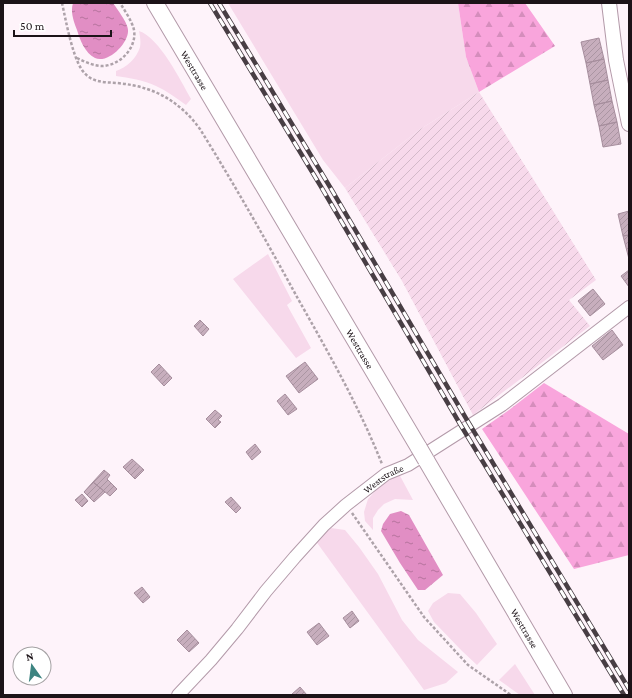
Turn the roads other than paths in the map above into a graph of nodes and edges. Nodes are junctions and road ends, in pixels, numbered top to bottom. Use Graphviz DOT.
graph roads {
  1 [pos="155,3"];
  2 [pos="609,3"];
  3 [pos="629,124"];
  4 [pos="629,307"];
  5 [pos="178,695"];
  6 [pos="564,695"];
  1 -- 6 [label="main road, Westtrasse"];
  2 -- 3 [label="street"];
  4 -- 5 [label="street, Weststraße"];
}
